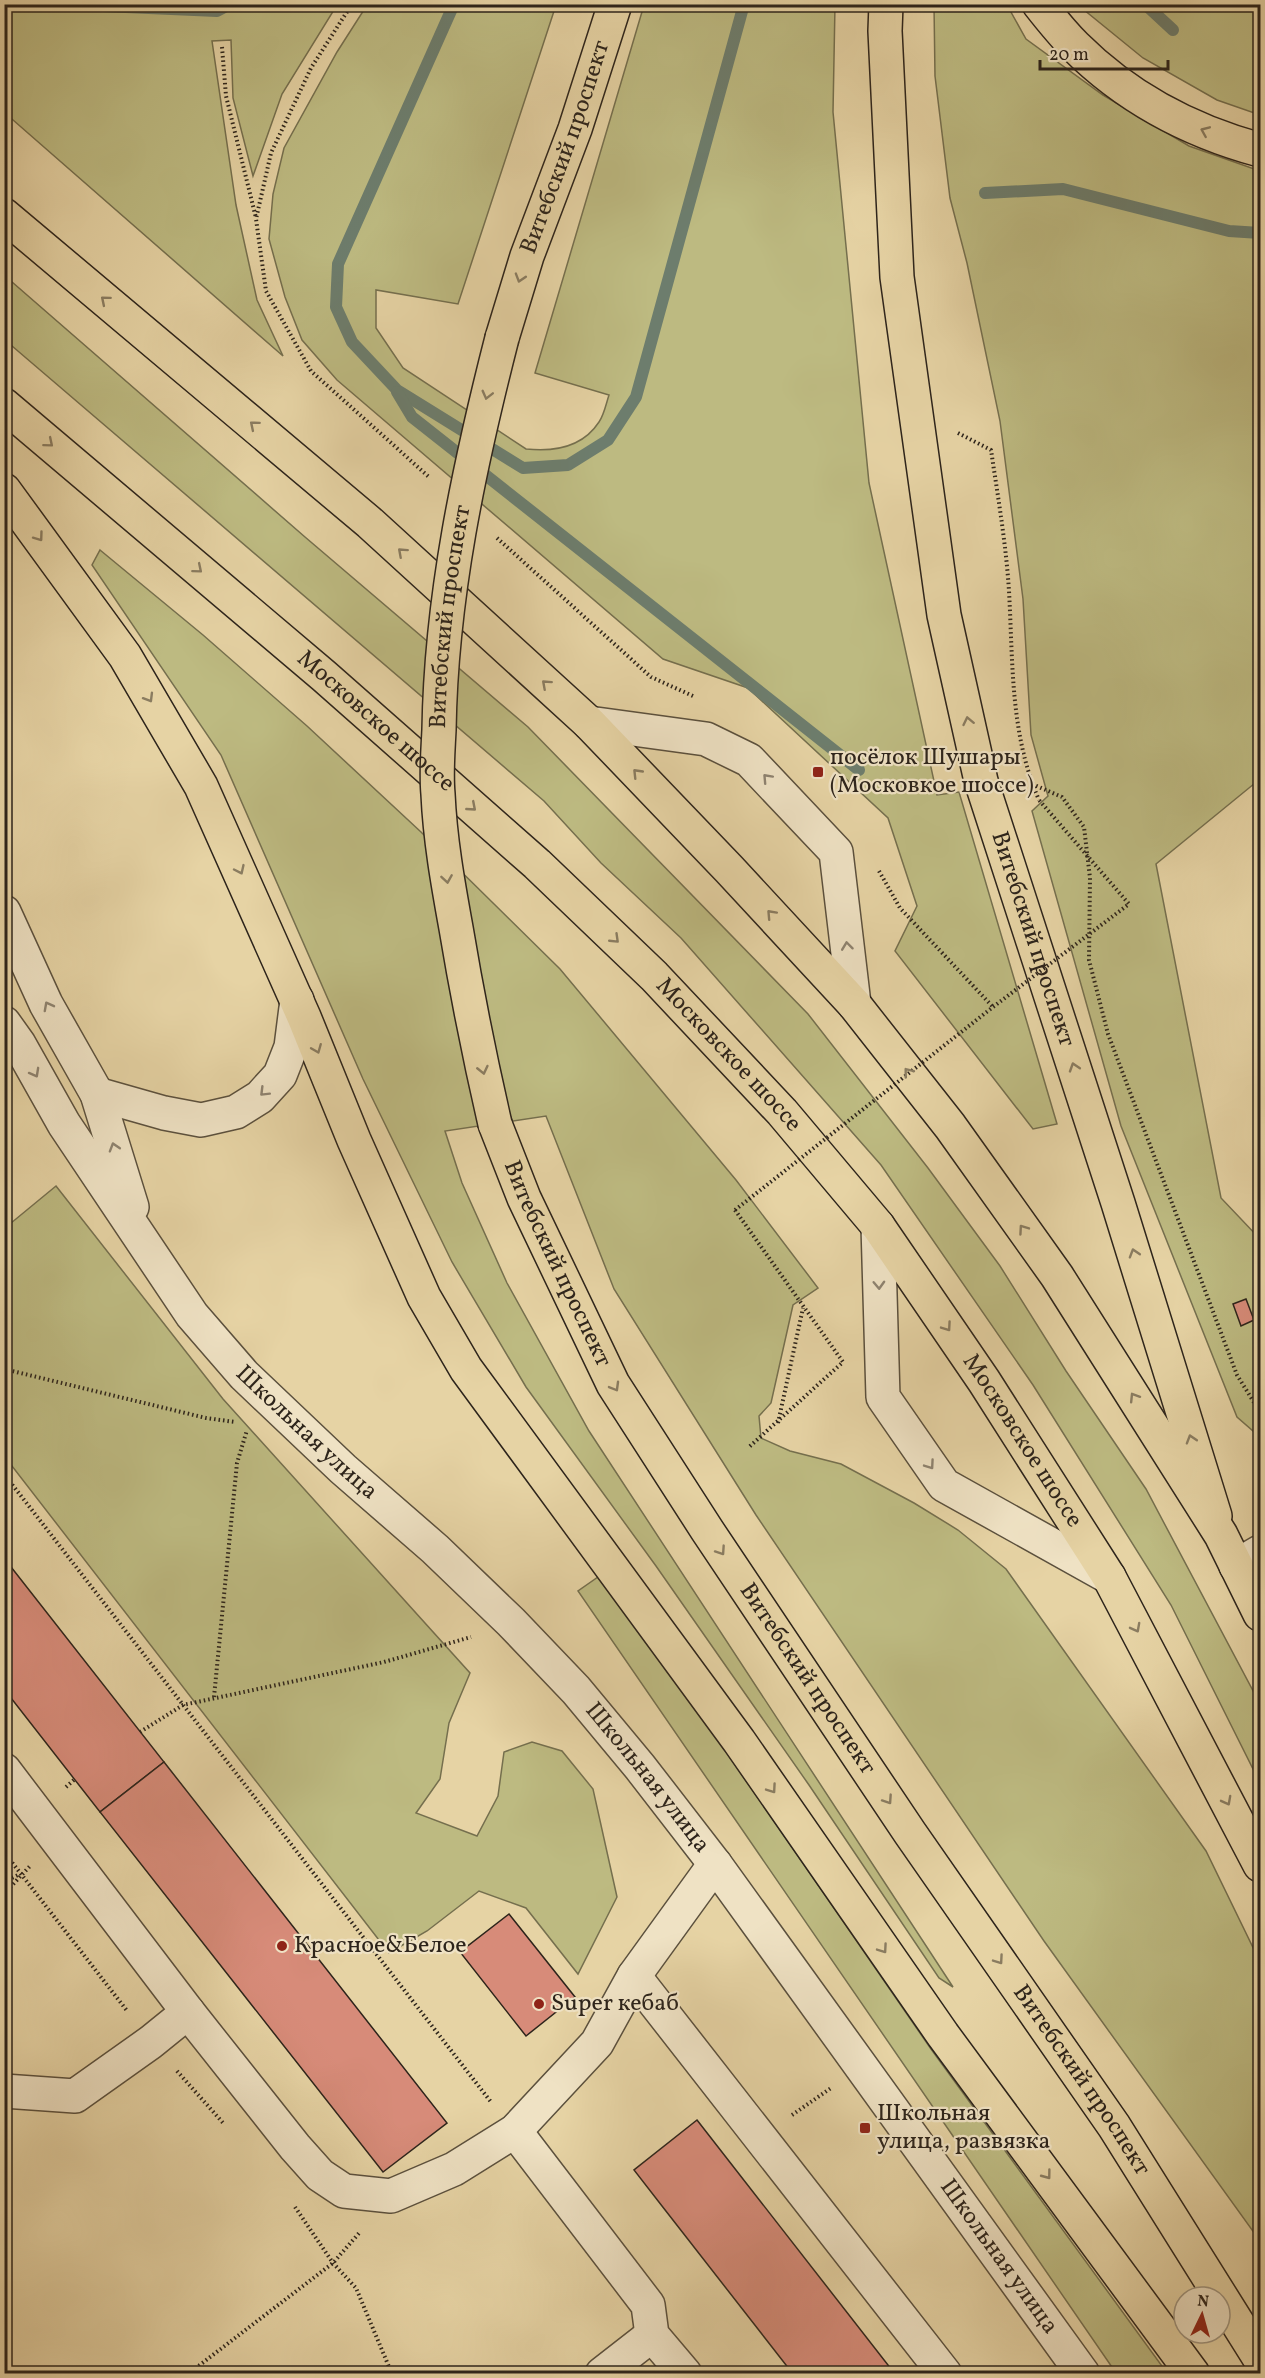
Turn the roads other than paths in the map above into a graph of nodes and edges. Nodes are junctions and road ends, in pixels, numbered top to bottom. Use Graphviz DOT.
graph roads {
  1 [pos="615,4"];
  2 [pos="886,4"];
  3 [pos="1038,4"];
  4 [pos="1260,150"];
  5 [pos="4,215"];
  6 [pos="4,405"];
  7 [pos="4,490"];
  8 [pos="589,723"];
  9 [pos="4,912"];
  10 [pos="297,1000"];
  11 [pos="854,1004"];
  12 [pos="4,1023"];
  13 [pos="97,1094"];
  14 [pos="878,1227"];
  15 [pos="143,1243"];
  16 [pos="1221,1535"];
  17 [pos="1248,1559"];
  18 [pos="1109,1577"];
  19 [pos="1260,1614"];
  20 [pos="4,1770"];
  21 [pos="715,1864"];
  22 [pos="1260,1865"];
  23 [pos="634,1976"];
  24 [pos="188,2012"];
  25 [pos="4,2091"];
  26 [pos="1114,2126"];
  27 [pos="515,2131"];
  28 [pos="1260,2315"];
  29 [pos="652,2335"];
  30 [pos="1260,2359"];
  31 [pos="602,2373"];
  32 [pos="685,2373"];
  33 [pos="945,2373"];
  34 [pos="1083,2373"];
  35 [pos="1193,2373"];
  1 -- 26 [label="main road, Витебский проспект, one-way, bridge"];
  16 -- 2 [label="main road, Витебский проспект, one-way"];
  4 -- 3 [label="main road, one-way"];
  8 -- 5 [label="main road, one-way"];
  6 -- 14 [label="main road, Московское шоссе, one-way"];
  7 -- 10 [label="main road, one-way"];
  11 -- 8 [label="main road, one-way"];
  11 -- 8 [label="street, one-way"];
  13 -- 9 [label="street, Школьная улица, one-way"];
  10 -- 13 [label="street, one-way"];
  10 -- 35 [label="main road, one-way"];
  16 -- 11 [label="main road, one-way"];
  12 -- 15 [label="street, Школьная улица, one-way"];
  15 -- 13 [label="street, Школьная улица, one-way"];
  14 -- 18 [label="main road, Московское шоссе, one-way"];
  14 -- 18 [label="street, one-way"];
  15 -- 21 [label="street, Школьная улица"];
  16 -- 17 [label="main road"];
  17 -- 19 [label="main road"];
  18 -- 22 [label="main road, Московское шоссе, one-way"];
  20 -- 24 [label="street"];
  21 -- 23 [label="street"];
  21 -- 34 [label="street, Школьная улица"];
  23 -- 27 [label="street"];
  23 -- 33 [label="street"];
  24 -- 25 [label="street"];
  24 -- 27 [label="street"];
  26 -- 28 [label="main road"];
  26 -- 30 [label="main road, Витебский проспект"];
  27 -- 29 [label="street"];
  29 -- 31 [label="street"];
  29 -- 32 [label="street"];
}
